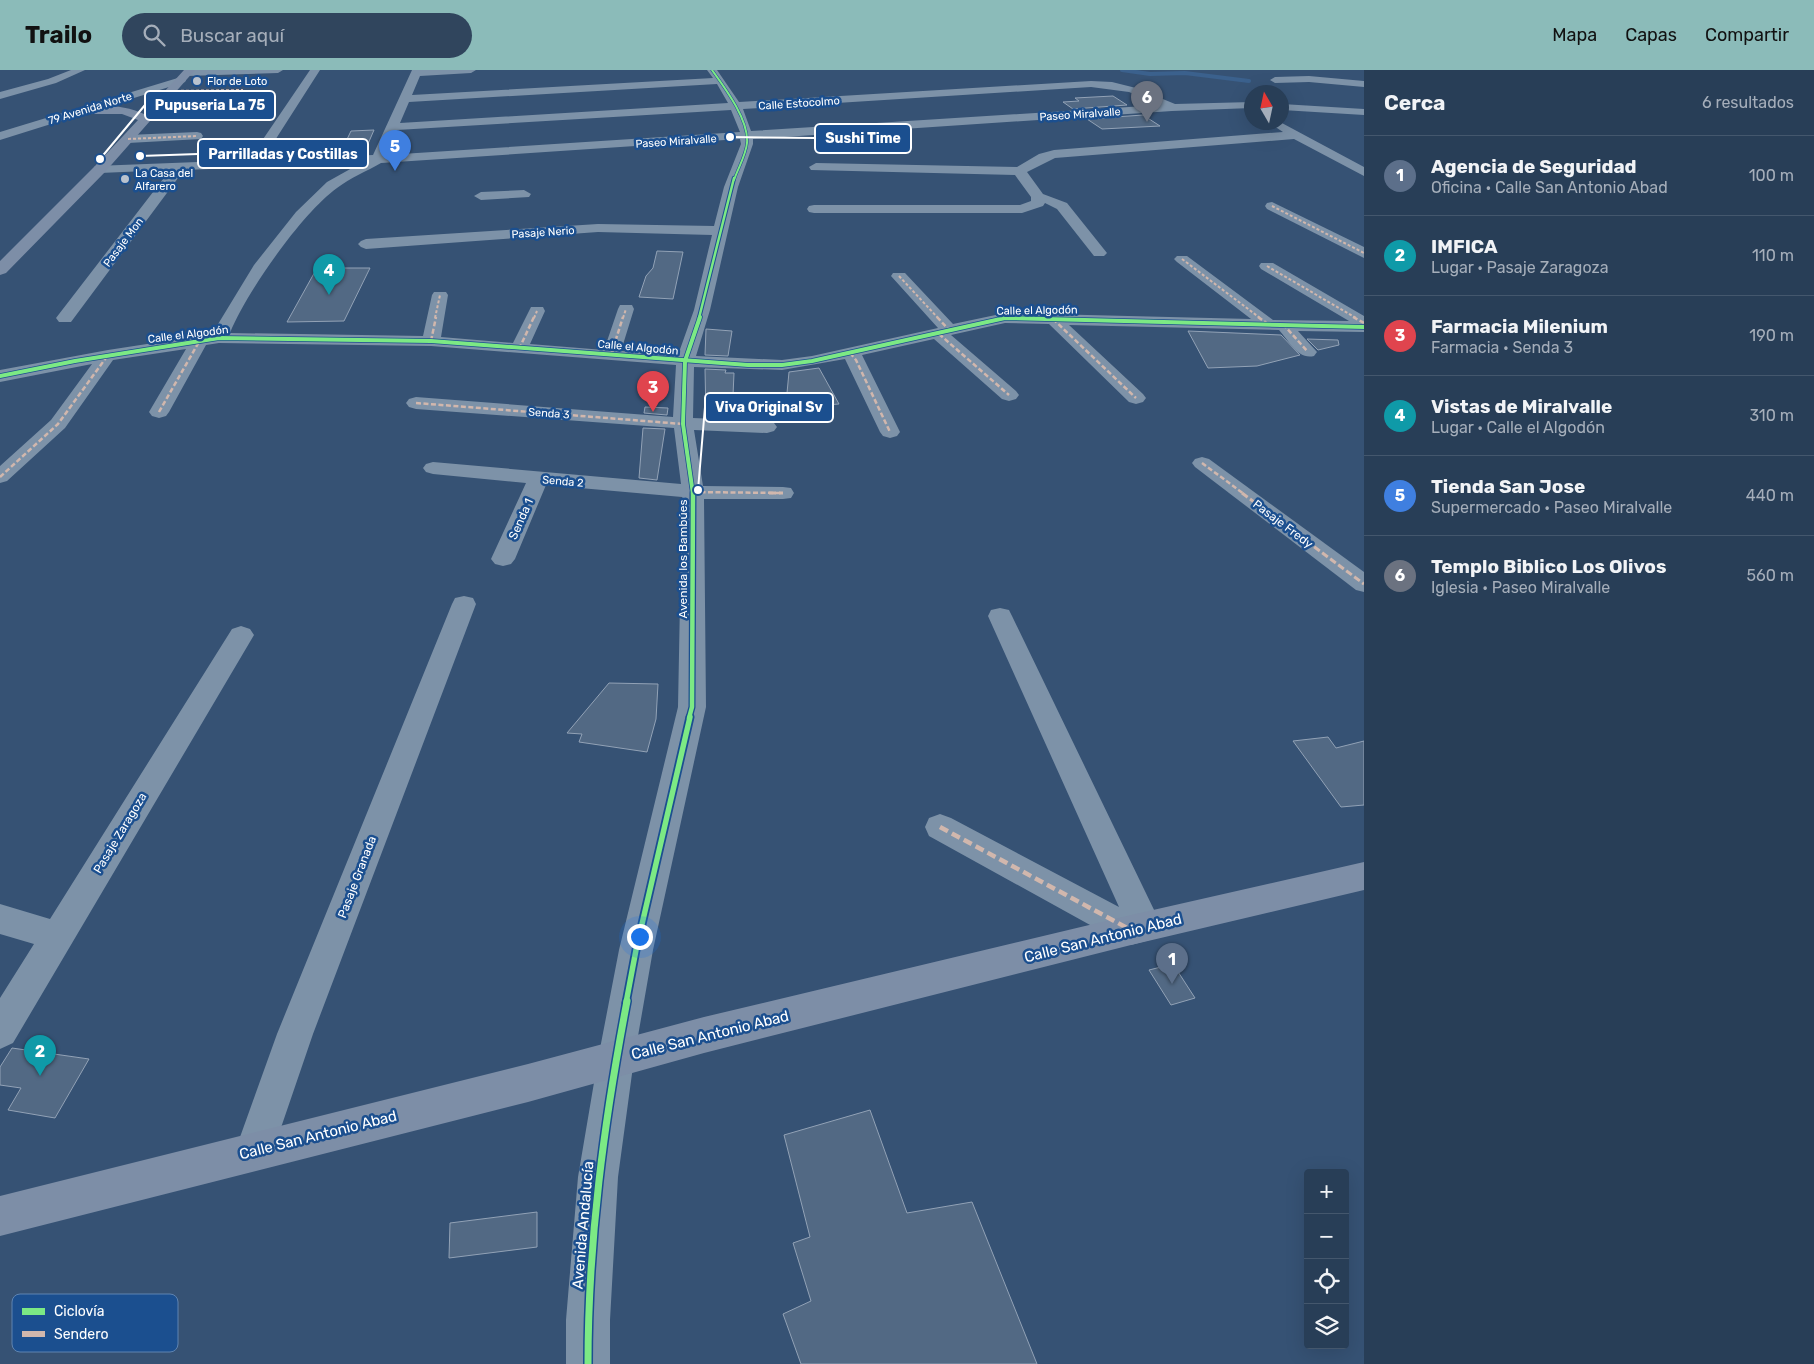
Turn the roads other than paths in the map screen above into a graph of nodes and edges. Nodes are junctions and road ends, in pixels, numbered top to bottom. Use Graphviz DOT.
graph roads {
  1 [pos="80,70"];
  2 [pos="278,70"];
  3 [pos="315,70"];
  4 [pos="472,70"];
  5 [pos="712,70"];
  6 [pos="417,71"];
  7 [pos="186,74"];
  8 [pos="1335,76"];
  9 [pos="1276,80"];
  10 [pos="721,81"];
  11 [pos="1358,84"];
  12 [pos="1158,85"];
  13 [pos="243,90"];
  14 [pos="1136,90"];
  15 [pos="171,91"];
  16 [pos="0,96"];
  17 [pos="403,99"];
  18 [pos="735,107"];
  19 [pos="1244,107"];
  20 [pos="1289,107"];
  21 [pos="1172,108"];
  22 [pos="80,111"];
  23 [pos="210,112"];
  24 [pos="1364,112"];
  25 [pos="148,117"];
  26 [pos="392,126"];
  27 [pos="1287,130"];
  28 [pos="1295,135"];
  29 [pos="0,136"];
  30 [pos="198,136"];
  31 [pos="747,136"];
  32 [pos="128,139"];
  33 [pos="378,160"];
  34 [pos="253,164"];
  35 [pos="180,166"];
  36 [pos="816,168"];
  37 [pos="100,169"];
  38 [pos="1019,172"];
  39 [pos="1364,172"];
  40 [pos="524,194"];
  41 [pos="481,196"];
  42 [pos="1038,197"];
  43 [pos="1272,206"];
  44 [pos="814,209"];
  45 [pos="720,230"];
  46 [pos="366,244"];
  47 [pos="1099,253"];
  48 [pos="1364,253"];
  49 [pos="1182,259"];
  50 [pos="1267,266"];
  51 [pos="0,270"];
  52 [pos="899,276"];
  53 [pos="440,295"];
  54 [pos="626,309"];
  55 [pos="537,311"];
  56 [pos="65,318"];
  57 [pos="1052,318"];
  58 [pos="1276,324"];
  59 [pos="1364,325"];
  60 [pos="944,332"];
  61 [pos="219,338"];
  62 [pos="200,340"];
  63 [pos="431,341"];
  64 [pos="519,350"];
  65 [pos="1308,352"];
  66 [pos="850,353"];
  67 [pos="611,354"];
  68 [pos="108,355"];
  69 [pos="685,361"];
  70 [pos="0,376"];
  71 [pos="1009,395"];
  72 [pos="1136,398"];
  73 [pos="416,403"];
  74 [pos="159,412"];
  75 [pos="683,424"];
  76 [pos="767,427"];
  77 [pos="890,432"];
  78 [pos="1202,463"];
  79 [pos="433,468"];
  80 [pos="0,477"];
  81 [pos="538,479"];
  82 [pos="693,492"];
  83 [pos="783,493"];
  84 [pos="503,559"];
  85 [pos="1364,584"];
  86 [pos="464,604"];
  87 [pos="1000,616"];
  88 [pos="241,635"];
  89 [pos="940,826"];
  90 [pos="1364,876"];
  91 [pos="0,919"];
  92 [pos="1138,929"];
  93 [pos="57,936"];
  94 [pos="0,1031"];
  95 [pos="616,1059"];
  96 [pos="254,1151"];
  97 [pos="0,1216"];
  98 [pos="588,1364"];
  1 -- 16 [label="street"];
  2 -- 7 [label="street, 79 Avenida Norte"];
  3 -- 34 [label="street"];
  4 -- 6 [label="street"];
  5 -- 10 [label="street"];
  6 -- 17 [label="street"];
  7 -- 15 [label="main road"];
  7 -- 22 [label="street, 79 Avenida Norte"];
  8 -- 11 [label="street"];
  9 -- 11 [label="street"];
  10 -- 17 [label="street"];
  10 -- 18 [label="street"];
  12 -- 14 [label="street"];
  13 -- 15 [label="street"];
  14 -- 18 [label="street, Calle Estocolmo"];
  14 -- 21 [label="street, Calle Estocolmo"];
  15 -- 25 [label="main road"];
  17 -- 26 [label="street"];
  18 -- 26 [label="street, Calle Estocolmo"];
  18 -- 31 [label="street"];
  19 -- 21 [label="street, Paseo Miralvalle"];
  20 -- 24 [label="street"];
  21 -- 31 [label="street, Paseo Miralvalle"];
  22 -- 25 [label="main road"];
  22 -- 29 [label="street, 79 Avenida Norte"];
  23 -- 25 [label="street"];
  25 -- 32 [label="main road"];
  26 -- 33 [label="street"];
  27 -- 28 [label="street"];
  28 -- 38 [label="street"];
  28 -- 39 [label="street"];
  30 -- 32 [label="street"];
  31 -- 33 [label="street, Paseo Miralvalle"];
  31 -- 45 [label="street, Avenida los Bambúes"];
  32 -- 37 [label="main road"];
  33 -- 34 [label="street, Paseo Miralvalle"];
  33 -- 61 [label="street"];
  34 -- 35 [label="street, Paseo Miralvalle"];
  35 -- 37 [label="street, Paseo Miralvalle"];
  35 -- 56 [label="street, Pasaje Mon"];
  36 -- 38 [label="street"];
  37 -- 51 [label="main road"];
  38 -- 42 [label="street"];
  40 -- 41 [label="street"];
  42 -- 44 [label="street"];
  42 -- 47 [label="street"];
  43 -- 48 [label="street"];
  45 -- 46 [label="street, Pasaje Nerio"];
  45 -- 69 [label="street, Avenida los Bambúes"];
  49 -- 58 [label="street"];
  50 -- 59 [label="street"];
  52 -- 60 [label="street"];
  53 -- 63 [label="street"];
  54 -- 67 [label="street"];
  55 -- 64 [label="street"];
  57 -- 58 [label="street, Calle el Algodón"];
  57 -- 60 [label="street, Calle el Algodón"];
  57 -- 72 [label="street"];
  58 -- 59 [label="street, Calle el Algodón"];
  58 -- 65 [label="street"];
  60 -- 66 [label="street, Calle el Algodón"];
  60 -- 71 [label="street"];
  61 -- 62 [label="street, Calle el Algodón"];
  61 -- 63 [label="street, Calle el Algodón"];
  62 -- 68 [label="street, Calle el Algodón"];
  62 -- 74 [label="street"];
  63 -- 64 [label="street, Calle el Algodón"];
  64 -- 67 [label="street, Calle el Algodón"];
  66 -- 69 [label="street, Calle el Algodón"];
  66 -- 77 [label="street"];
  67 -- 69 [label="street, Calle el Algodón"];
  68 -- 70 [label="street, Calle el Algodón"];
  68 -- 80 [label="street"];
  69 -- 75 [label="street, Avenida los Bambúes"];
  73 -- 75 [label="street, Senda 3"];
  75 -- 76 [label="street, Senda 3"];
  75 -- 82 [label="street, Avenida los Bambúes"];
  78 -- 85 [label="street, Pasaje Fredy"];
  79 -- 81 [label="street, Senda 2"];
  81 -- 82 [label="street, Senda 2"];
  81 -- 84 [label="street, Senda 1"];
  82 -- 83 [label="street, Senda 2"];
  82 -- 95 [label="street, Avenida los Bambúes"];
  86 -- 96 [label="street, Pasaje Granada"];
  87 -- 92 [label="street"];
  88 -- 93 [label="street, Pasaje Zaragoza"];
  89 -- 92 [label="street"];
  90 -- 92 [label="main road, Calle San Antonio Abad"];
  91 -- 93 [label="street"];
  92 -- 95 [label="main road, Calle San Antonio Abad"];
  93 -- 94 [label="street, Pasaje Zaragoza"];
  95 -- 96 [label="main road, Calle San Antonio Abad"];
  95 -- 98 [label="street, Avenida Andalucía"];
  96 -- 97 [label="main road, Calle San Antonio Abad"];
}
